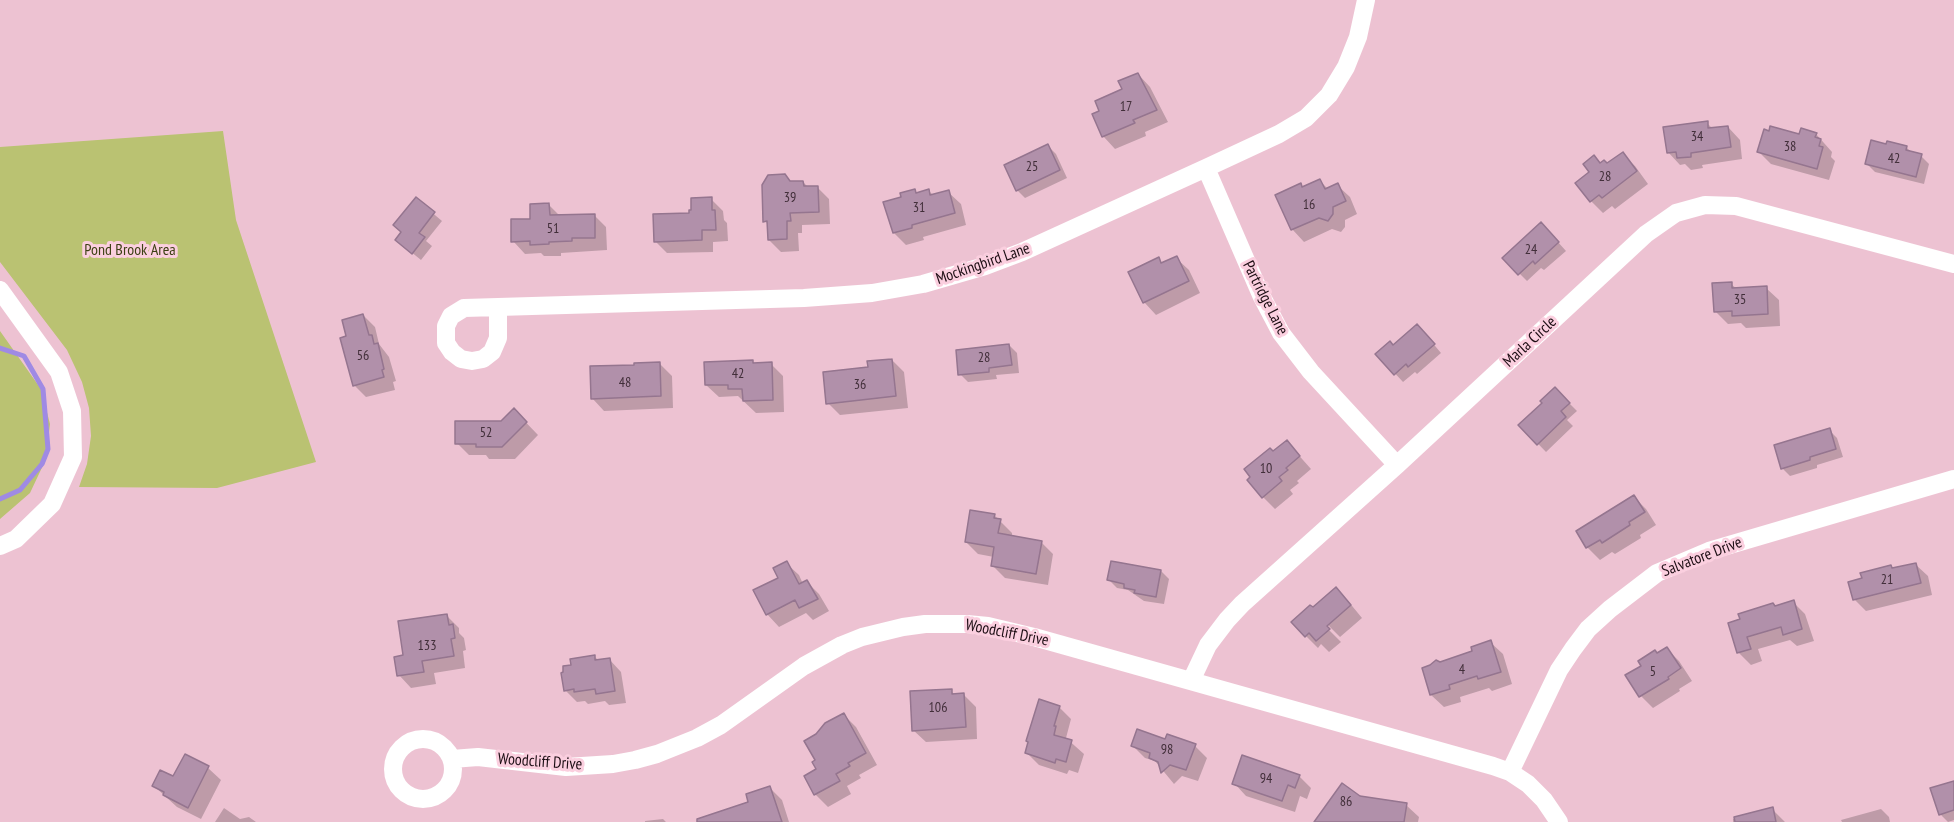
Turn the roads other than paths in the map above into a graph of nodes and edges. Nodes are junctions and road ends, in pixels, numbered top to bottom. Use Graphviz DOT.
graph roads {
  1 [pos="1366,0"];
  2 [pos="1206,168"];
  3 [pos="1954,264"];
  4 [pos="0,290"];
  5 [pos="498,306"];
  6 [pos="1397,465"];
  7 [pos="1954,479"];
  8 [pos="0,546"];
  9 [pos="1191,681"];
  10 [pos="452,759"];
  11 [pos="1510,772"];
  12 [pos="1559,822"];
  1 -- 2 [label="street, Mockingbird Lane"];
  2 -- 5 [label="street, Mockingbird Lane"];
  2 -- 6 [label="street, Partridge Lane"];
  3 -- 6 [label="street, Marla Circle"];
  4 -- 8 [label="street"];
  6 -- 9 [label="street, Marla Circle"];
  7 -- 11 [label="street, Salvatore Drive"];
  9 -- 10 [label="street, Woodcliff Drive"];
  9 -- 11 [label="street, Woodcliff Drive"];
  11 -- 12 [label="street, Woodcliff Drive"];
}
